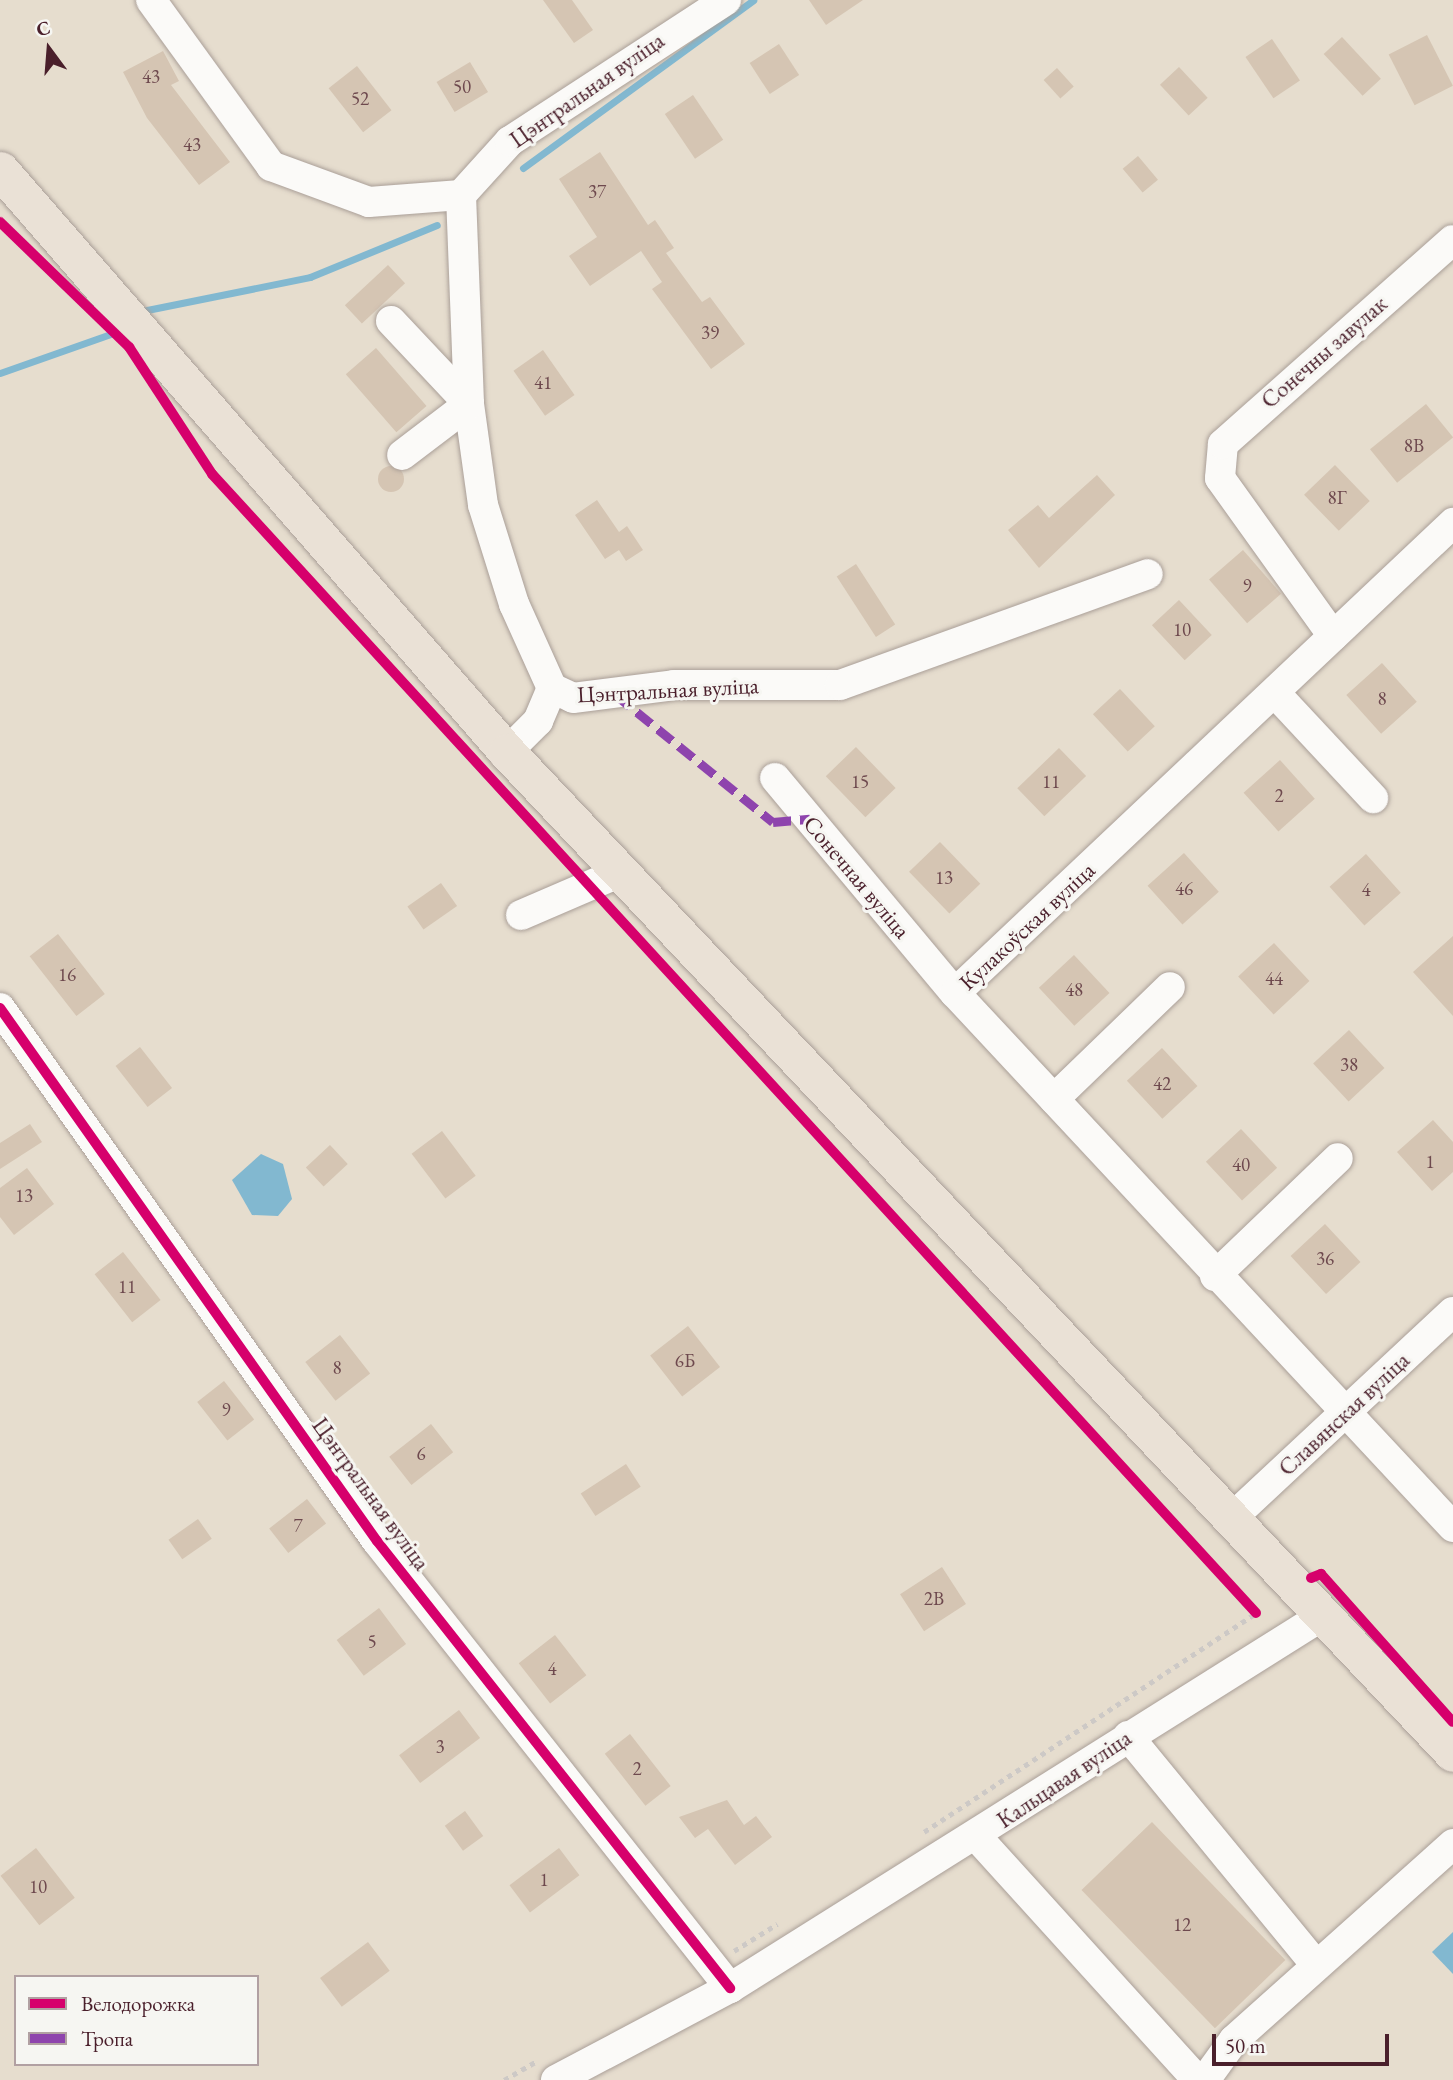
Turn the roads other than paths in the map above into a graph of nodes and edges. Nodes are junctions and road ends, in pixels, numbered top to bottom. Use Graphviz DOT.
graph roads {
  1 [pos="151,0"];
  2 [pos="726,0"];
  3 [pos="0,170"];
  4 [pos="461,195"];
  5 [pos="1453,240"];
  6 [pos="391,321"];
  7 [pos="470,404"];
  8 [pos="402,455"];
  9 [pos="1453,523"];
  10 [pos="1148,574"];
  11 [pos="1327,628"];
  12 [pos="552,688"];
  13 [pos="1275,693"];
  14 [pos="507,752"];
  15 [pos="775,778"];
  16 [pos="1373,798"];
  17 [pos="621,872"];
  18 [pos="521,915"];
  19 [pos="947,984"];
  20 [pos="1170,987"];
  21 [pos="0,1008"];
  22 [pos="1054,1099"];
  23 [pos="1338,1158"];
  24 [pos="1215,1276"];
  25 [pos="1453,1312"];
  26 [pos="1345,1413"];
  27 [pos="1234,1516"];
  28 [pos="1453,1527"];
  29 [pos="1322,1616"];
  30 [pos="1128,1736"];
  31 [pos="1453,1753"];
  32 [pos="977,1837"];
  33 [pos="1453,1844"];
  34 [pos="1316,1965"];
  35 [pos="721,1977"];
  36 [pos="551,2068"];
  37 [pos="1197,2080"];
  38 [pos="1205,2080"];
  1 -- 4 [label="street"];
  2 -- 4 [label="street, Цэнтральная вуліца"];
  3 -- 14 [label="main road"];
  4 -- 7 [label="street, Цэнтральная вуліца"];
  5 -- 11 [label="street, Сонечны завулак"];
  6 -- 7 [label="street"];
  7 -- 8 [label="street"];
  7 -- 12 [label="street, Цэнтральная вуліца"];
  9 -- 11 [label="street, Кулакоўская вуліца"];
  10 -- 12 [label="street, Цэнтральная вуліца"];
  11 -- 13 [label="street, Кулакоўская вуліца"];
  12 -- 14 [label="street"];
  13 -- 16 [label="street"];
  13 -- 19 [label="street, Кулакоўская вуліца"];
  14 -- 17 [label="main road"];
  15 -- 19 [label="street, Сонечная вуліца"];
  17 -- 18 [label="street"];
  17 -- 27 [label="main road"];
  19 -- 22 [label="street, Кулакоўская вуліца"];
  20 -- 22 [label="street"];
  21 -- 35 [label="street, Цэнтральная вуліца"];
  22 -- 24 [label="street, Кулакоўская вуліца"];
  23 -- 24 [label="street"];
  24 -- 26 [label="street, Кулакоўская вуліца"];
  25 -- 26 [label="street, Славянская вуліца"];
  26 -- 27 [label="street, Славянская вуліца"];
  26 -- 28 [label="street, Кулакоўская вуліца"];
  27 -- 29 [label="main road"];
  29 -- 30 [label="street, Кальцавая вуліца"];
  29 -- 31 [label="main road"];
  30 -- 32 [label="street, Кальцавая вуліца"];
  30 -- 34 [label="street"];
  32 -- 35 [label="street"];
  32 -- 37 [label="street, Кальцавая вуліца"];
  33 -- 34 [label="street"];
  34 -- 38 [label="street"];
  35 -- 36 [label="street"];
}
